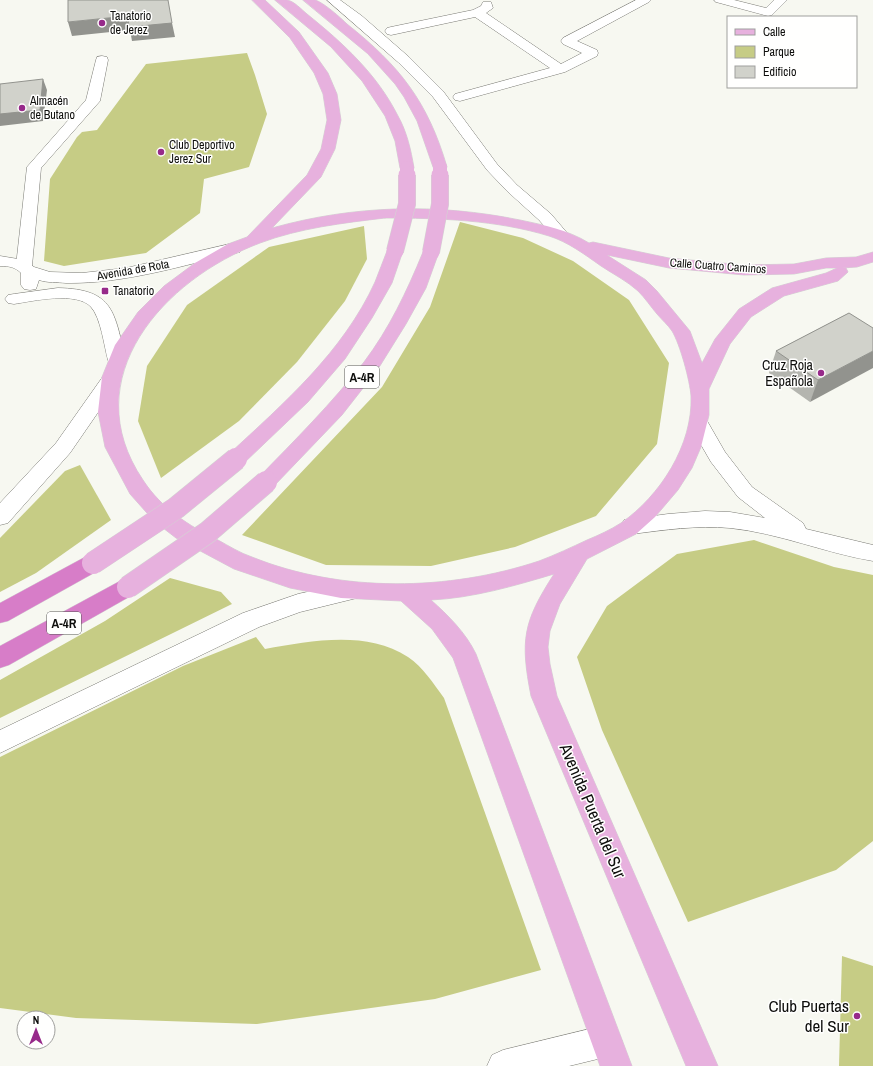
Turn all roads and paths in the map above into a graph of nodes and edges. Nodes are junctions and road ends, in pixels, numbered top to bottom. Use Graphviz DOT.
graph roads {
  1 [pos="281,0"];
  2 [pos="309,0"];
  3 [pos="333,0"];
  4 [pos="352,0"];
  5 [pos="484,0"];
  6 [pos="645,0"];
  7 [pos="720,0"];
  8 [pos="781,0"];
  9 [pos="253,2"];
  10 [pos="477,12"];
  11 [pos="391,31"];
  12 [pos="102,60"];
  13 [pos="560,69"];
  14 [pos="460,97"];
  15 [pos="474,143"];
  16 [pos="560,234"];
  17 [pos="252,241"];
  18 [pos="580,244"];
  19 [pos="26,248"];
  20 [pos="234,248"];
  21 [pos="865,260"];
  22 [pos="2,261"];
  23 [pos="27,269"];
  24 [pos="7,302"];
  25 [pos="114,369"];
  26 [pos="700,389"];
  27 [pos="698,424"];
  28 [pos="0,517"];
  29 [pos="632,526"];
  30 [pos="804,536"];
  31 [pos="873,553"];
  32 [pos="578,555"];
  33 [pos="93,563"];
  34 [pos="128,587"];
  35 [pos="353,591"];
  36 [pos="407,593"];
  37 [pos="0,614"];
  38 [pos="0,658"];
  39 [pos="0,742"];
  40 [pos="611,1053"];
  41 [pos="503,1066"];
  42 [pos="702,1066"];
  1 -- 33 [label="main road, A-4R, bridge"];
  2 -- 34 [label="main road, A-4R, bridge"];
  3 -- 15 [label="street"];
  4 -- 11 [label="street"];
  5 -- 10 [label="street"];
  6 -- 13 [label="street"];
  7 -- 8 [label="street"];
  9 -- 17 [label="main road"];
  10 -- 11 [label="street"];
  10 -- 13 [label="street"];
  11 -- 14 [label="street"];
  12 -- 19 [label="street"];
  13 -- 14 [label="street"];
  14 -- 15 [label="street"];
  15 -- 16 [label="street"];
  16 -- 17 [label="main road"];
  16 -- 18 [label="main road"];
  17 -- 20 [label="main road"];
  18 -- 21 [label="main road, Calle Cuatro Caminos"];
  18 -- 26 [label="main road"];
  19 -- 22 [label="street"];
  19 -- 23 [label="street"];
  20 -- 23 [label="street, Avenida de Rota"];
  20 -- 25 [label="main road"];
  21 -- 26 [label="main road, Calle Cuatro Caminos"];
  22 -- 23 [label="street, Avenida de Rota"];
  23 -- 24 [label="street"];
  24 -- 25 [label="street, Avenida de Rota"];
  25 -- 28 [label="street"];
  25 -- 35 [label="main road"];
  26 -- 27 [label="main road"];
  27 -- 29 [label="main road"];
  27 -- 30 [label="street"];
  29 -- 30 [label="street"];
  29 -- 32 [label="main road"];
  30 -- 31 [label="street"];
  32 -- 36 [label="main road"];
  32 -- 42 [label="main road, Avenida Puerta del Sur"];
  33 -- 37 [label="highway, A-4R"];
  34 -- 38 [label="highway, A-4R"];
  35 -- 36 [label="main road"];
  35 -- 39 [label="street"];
  36 -- 40 [label="main road"];
  40 -- 41 [label="street"];
}
